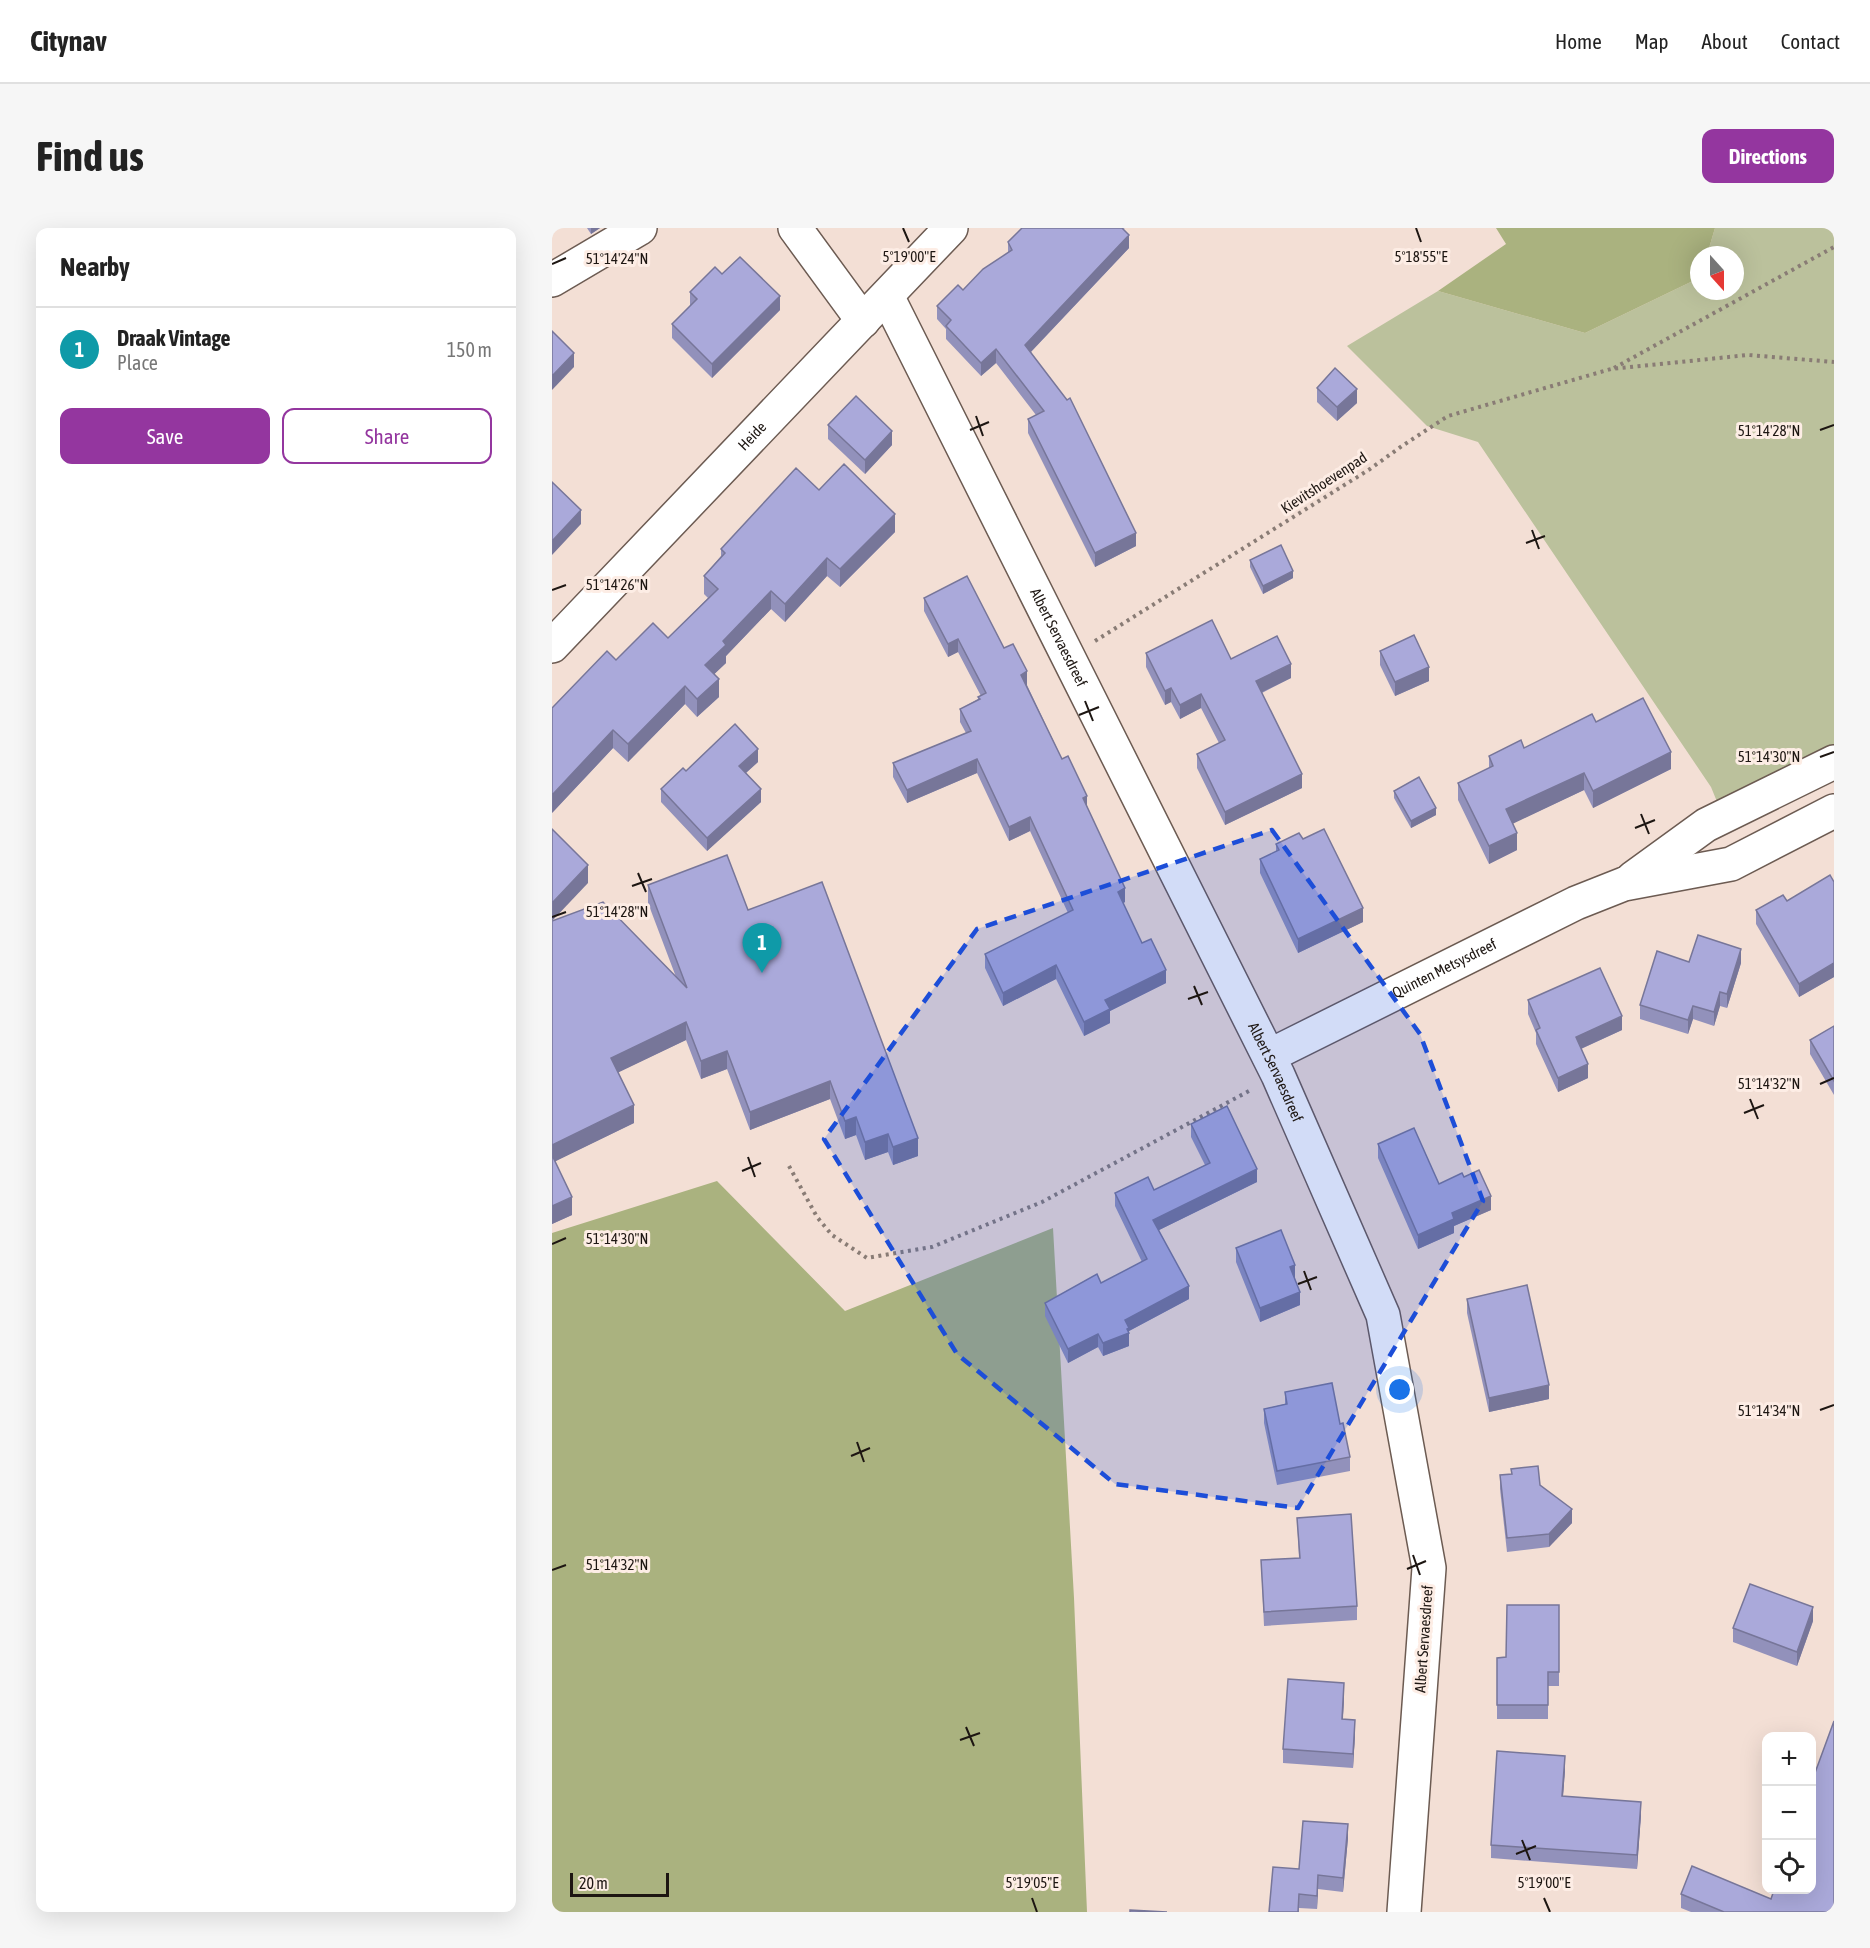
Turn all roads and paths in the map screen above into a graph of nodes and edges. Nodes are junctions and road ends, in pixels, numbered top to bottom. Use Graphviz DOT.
graph roads {
  1 [pos="640,228"];
  2 [pos="795,228"];
  3 [pos="951,228"];
  4 [pos="1834,247"];
  5 [pos="552,280"];
  6 [pos="887,296"];
  7 [pos="863,321"];
  8 [pos="1834,362"];
  9 [pos="1611,369"];
  10 [pos="552,646"];
  11 [pos="1069,658"];
  12 [pos="1834,762"];
  13 [pos="1834,811"];
  14 [pos="1624,884"];
  15 [pos="1273,1065"];
  16 [pos="789,1166"];
  17 [pos="1404,1912"];
  1 -- 5 [label="street"];
  2 -- 7 [label="street"];
  3 -- 6 [label="street, Heide"];
  4 -- 9 [label="path, Kievitshoevenpad"];
  6 -- 7 [label="street, Heide"];
  6 -- 11 [label="street, Albert Servaesdreef"];
  7 -- 10 [label="street, Heide"];
  8 -- 9 [label="path, Kievitshoevenpad"];
  9 -- 11 [label="path, Kievitshoevenpad"];
  11 -- 15 [label="street, Albert Servaesdreef"];
  12 -- 14 [label="street, Quinten Metsysdreef"];
  13 -- 14 [label="street, Quinten Metsysdreef"];
  14 -- 15 [label="street, Quinten Metsysdreef"];
  15 -- 16 [label="path"];
  15 -- 17 [label="street, Albert Servaesdreef"];
}
